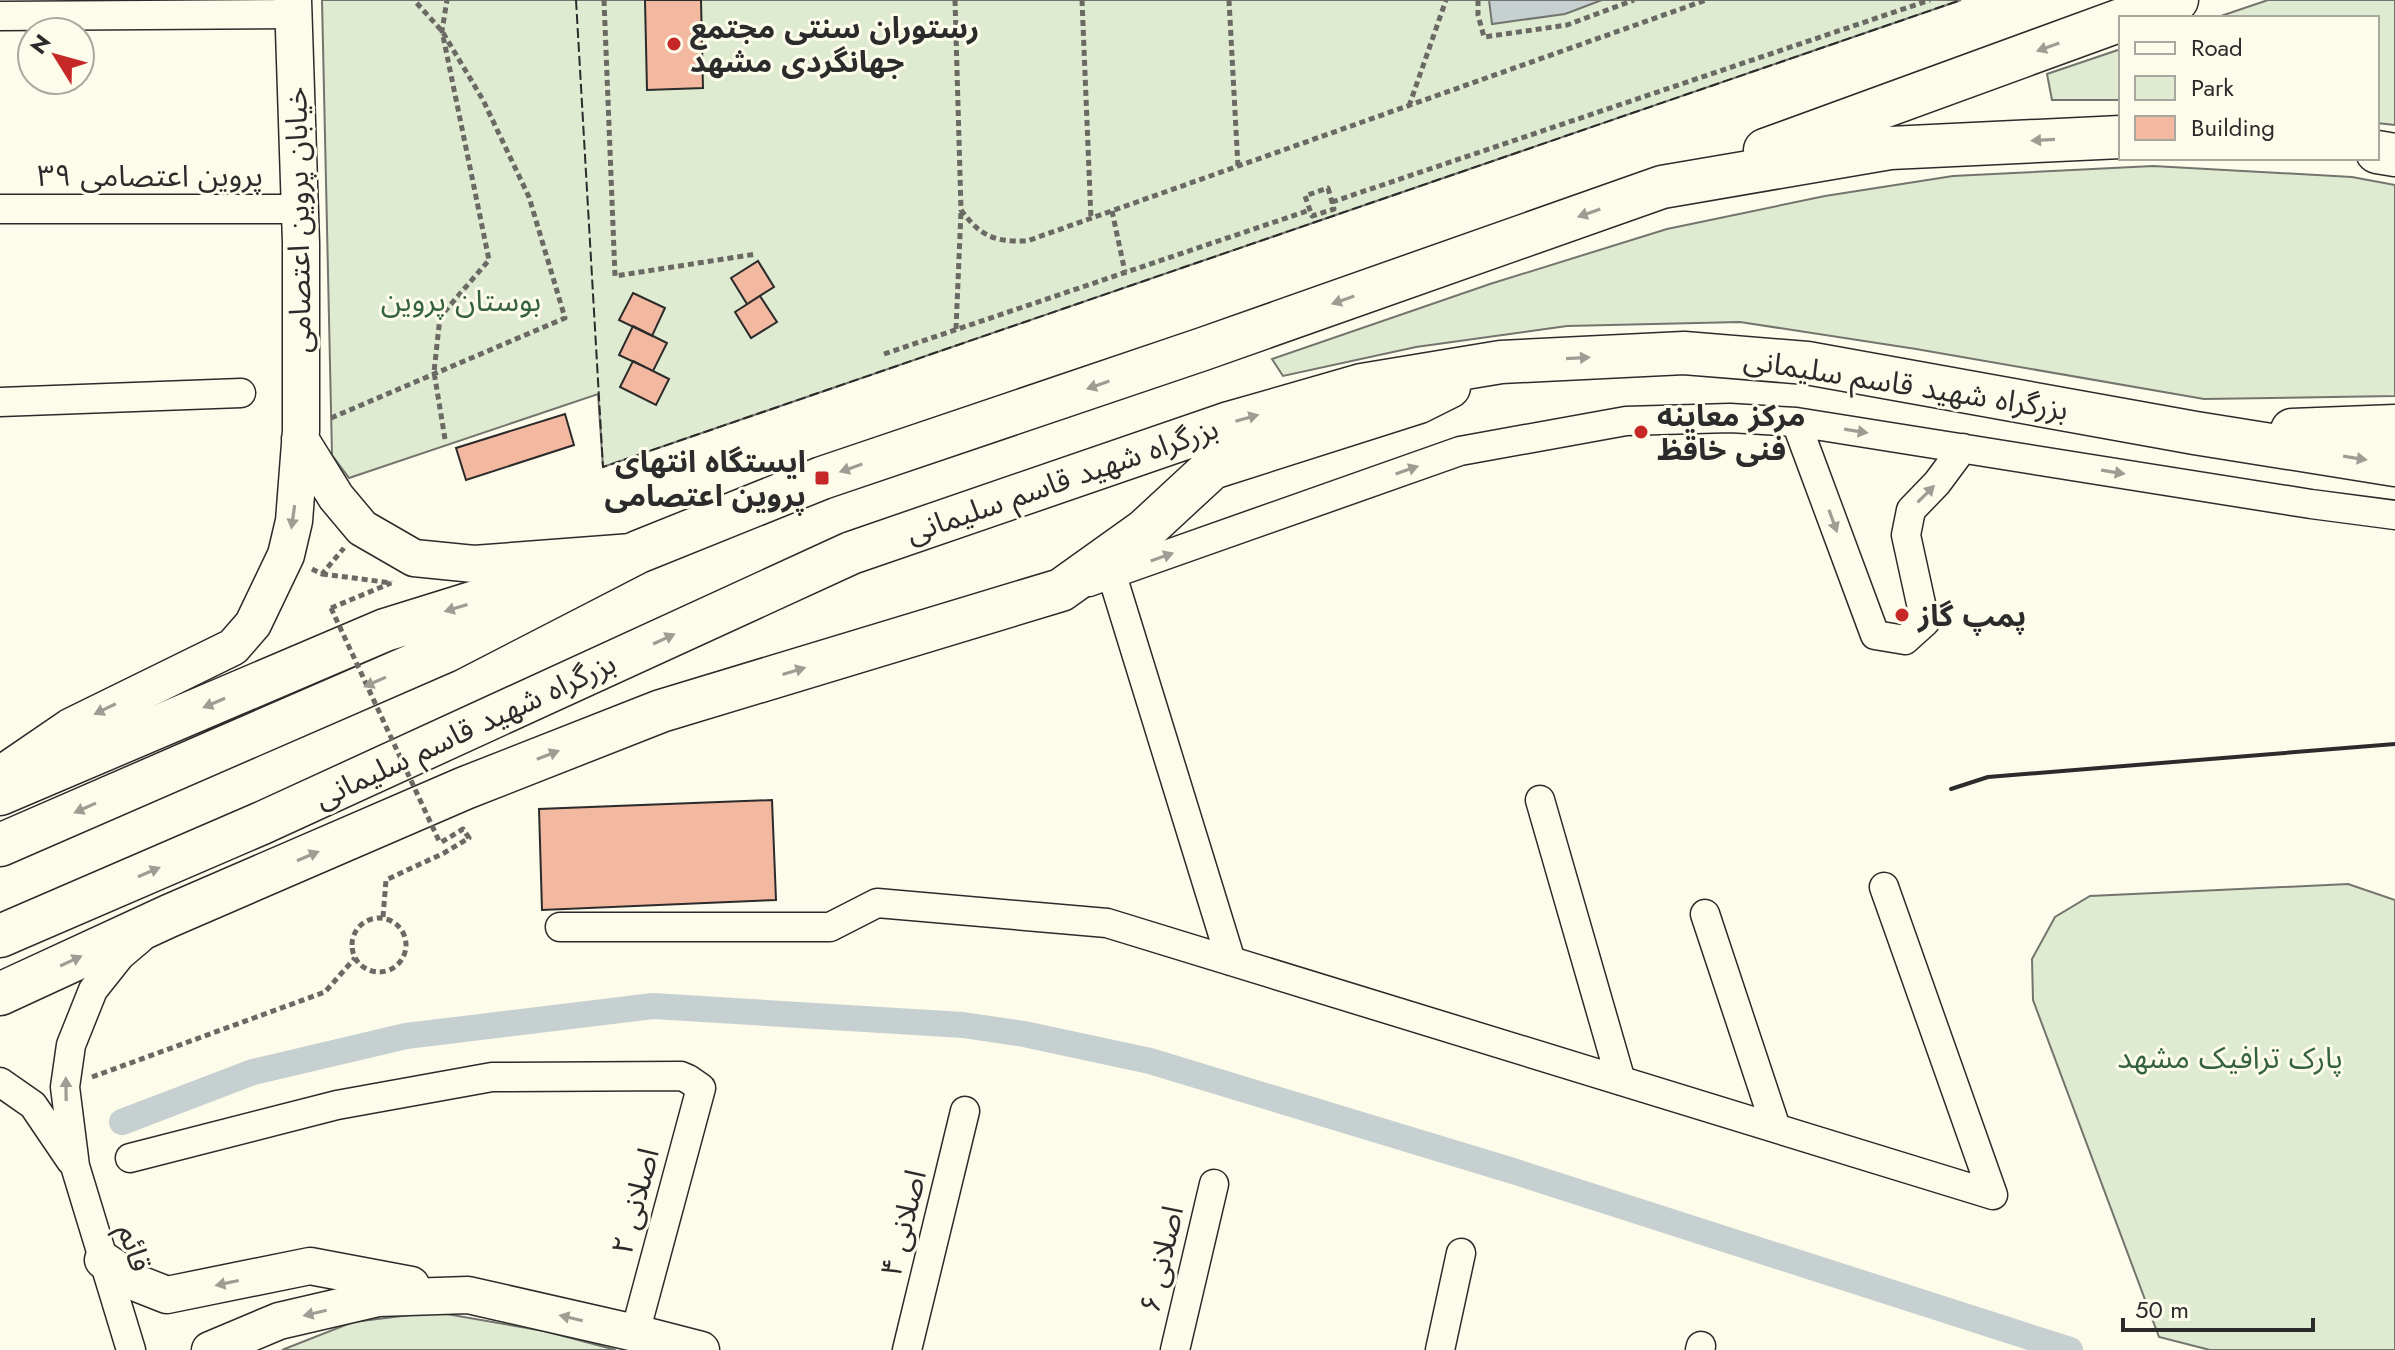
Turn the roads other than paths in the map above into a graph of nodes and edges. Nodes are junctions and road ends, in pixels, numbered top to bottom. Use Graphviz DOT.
graph roads {
  1 [pos="2177,0"];
  2 [pos="293,7"];
  3 [pos="0,16"];
  4 [pos="2133,16"];
  5 [pos="2119,21"];
  6 [pos="2119,137"];
  7 [pos="1662,187"];
  8 [pos="0,209"];
  9 [pos="301,209"];
  10 [pos="1501,362"];
  11 [pos="241,393"];
  12 [pos="0,402"];
  13 [pos="1796,422"];
  14 [pos="2395,426"];
  15 [pos="2195,433"];
  16 [pos="301,435"];
  17 [pos="1963,448"];
  18 [pos="2395,465"];
  19 [pos="2395,515"];
  20 [pos="638,552"];
  21 [pos="1112,575"];
  22 [pos="1061,590"];
  23 [pos="0,775"];
  24 [pos="0,794"];
  25 [pos="1540,800"];
  26 [pos="0,845"];
  27 [pos="1884,887"];
  28 [pos="1705,914"];
  29 [pos="169,916"];
  30 [pos="560,927"];
  31 [pos="0,936"];
  32 [pos="1231,961"];
  33 [pos="0,994"];
  34 [pos="1621,1081"];
  35 [pos="0,1082"];
  36 [pos="965,1111"];
  37 [pos="1776,1128"];
  38 [pos="130,1158"];
  39 [pos="75,1166"];
  40 [pos="1214,1184"];
  41 [pos="1461,1253"];
  42 [pos="103,1260"];
  43 [pos="468,1295"];
  44 [pos="635,1333"];
  45 [pos="131,1350"];
  46 [pos="210,1350"];
  47 [pos="701,1350"];
  48 [pos="907,1350"];
  49 [pos="1175,1350"];
  50 [pos="1440,1350"];
  1 -- 4 [label="highway"];
  2 -- 3 [label="street"];
  2 -- 9 [label="main road, خیابان پروین اعتصامی"];
  5 -- 7 [label="highway, one-way"];
  6 -- 7 [label="highway, one-way"];
  7 -- 20 [label="highway, one-way"];
  8 -- 9 [label="street, پروین اعتصامی ۳۹"];
  9 -- 16 [label="main road, خیابان پروین اعتصامی"];
  10 -- 15 [label="highway, بزرگراه شهید قاسم سلیمانی, one-way"];
  10 -- 22 [label="highway"];
  31 -- 10 [label="highway, بزرگراه شهید قاسم سلیمانی, one-way"];
  11 -- 12 [label="street"];
  13 -- 17 [label="street, one-way"];
  13 -- 17 [label="street, one-way"];
  21 -- 13 [label="street, one-way"];
  14 -- 15 [label="highway"];
  15 -- 18 [label="highway, one-way"];
  16 -- 20 [label="main road"];
  16 -- 23 [label="main road, خیابان پروین اعتصامی, one-way"];
  17 -- 19 [label="street, one-way"];
  20 -- 24 [label="highway, one-way"];
  20 -- 26 [label="highway, one-way"];
  21 -- 22 [label="street"];
  21 -- 32 [label="street"];
  29 -- 22 [label="highway, one-way"];
  25 -- 34 [label="street"];
  27 -- 37 [label="street"];
  28 -- 37 [label="street"];
  33 -- 29 [label="highway, one-way"];
  39 -- 29 [label="street, one-way"];
  30 -- 32 [label="street"];
  32 -- 34 [label="street"];
  34 -- 37 [label="street"];
  35 -- 39 [label="street"];
  36 -- 48 [label="street, اصلانی ۴"];
  38 -- 44 [label="street, اصلانی ۲"];
  39 -- 42 [label="street, قائم"];
  40 -- 49 [label="street, اصلانی ۶"];
  41 -- 50 [label="street"];
  43 -- 42 [label="main road, one-way"];
  42 -- 45 [label="street, قائم"];
  44 -- 43 [label="main road, one-way"];
  43 -- 46 [label="main road, one-way"];
  44 -- 47 [label="main road"];
}
